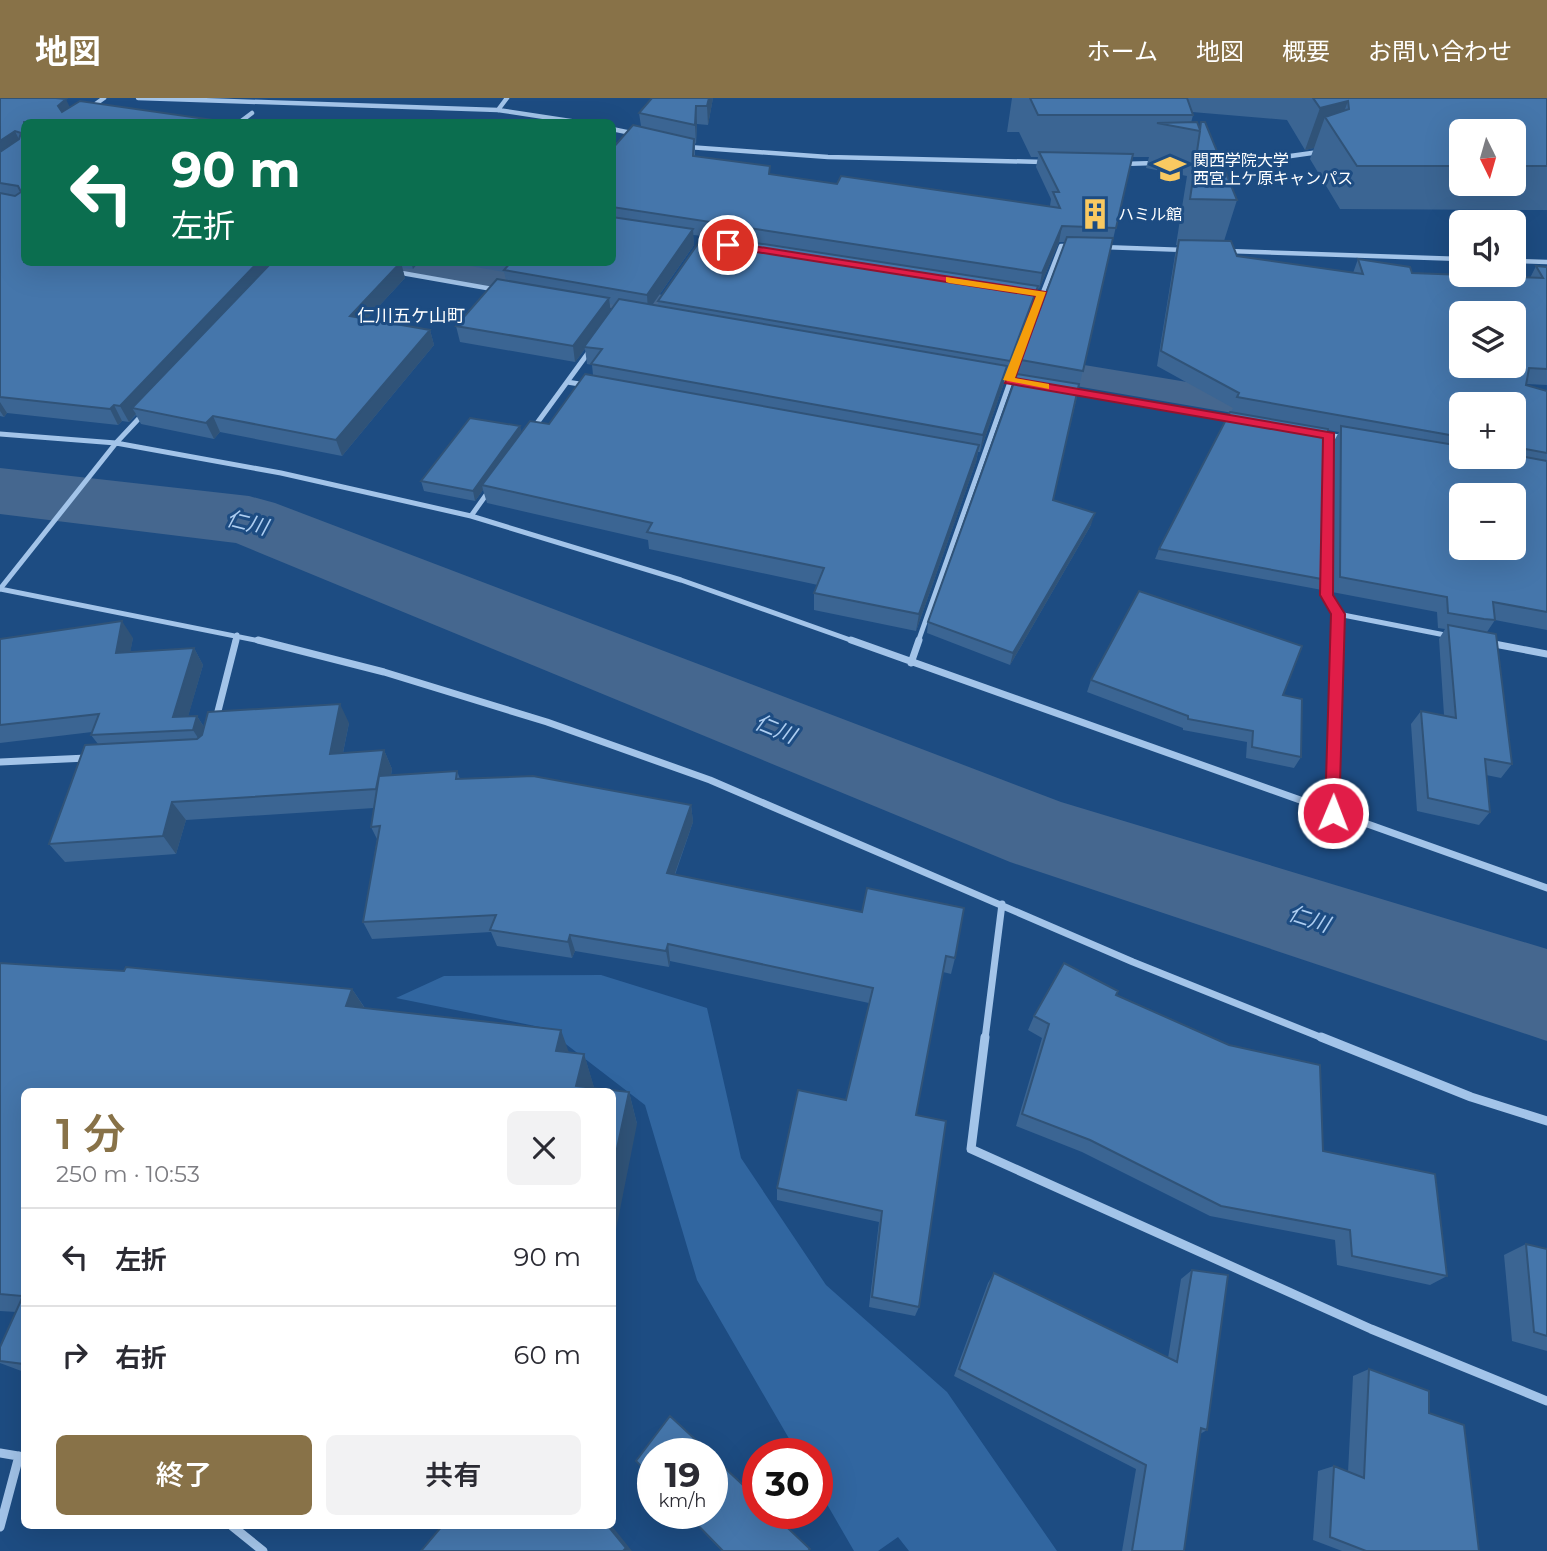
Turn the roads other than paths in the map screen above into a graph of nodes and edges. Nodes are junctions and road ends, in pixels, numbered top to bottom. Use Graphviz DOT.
graph roads {
  1 [pos="104,98"];
  2 [pos="138,98"];
  3 [pos="507,98"];
  4 [pos="498,110"];
  5 [pos="84,113"];
  6 [pos="253,113"];
  7 [pos="244,119"];
  8 [pos="557,119"];
  9 [pos="616,130"];
  10 [pos="639,135"];
  11 [pos="684,146"];
  12 [pos="1322,151"];
  13 [pos="1168,162"];
  14 [pos="1202,162"];
  15 [pos="1052,163"];
  16 [pos="1121,164"];
  17 [pos="1075,246"];
  18 [pos="1089,247"];
  19 [pos="1199,250"];
  20 [pos="1227,251"];
  21 [pos="1449,259"];
  22 [pos="1526,261"];
  23 [pos="1547,262"];
  24 [pos="385,270"];
  25 [pos="508,292"];
  26 [pos="1029,292"];
  27 [pos="1042,294"];
  28 [pos="597,342"];
  29 [pos="982,376"];
  30 [pos="1009,380"];
  31 [pos="567,382"];
  32 [pos="1034,385"];
  33 [pos="594,387"];
  34 [pos="1058,389"];
  35 [pos="154,403"];
  36 [pos="1238,420"];
  37 [pos="1316,433"];
  38 [pos="0,434"];
  39 [pos="1329,436"];
  40 [pos="527,438"];
  41 [pos="1357,440"];
  42 [pos="116,443"];
  43 [pos="969,455"];
  44 [pos="982,458"];
  45 [pos="495,482"];
  46 [pos="471,516"];
  47 [pos="0,589"];
  48 [pos="1338,614"];
  49 [pos="237,635"];
  50 [pos="1456,637"];
  51 [pos="1482,642"];
  52 [pos="1547,654"];
  53 [pos="911,663"];
  54 [pos="214,726"];
  55 [pos="97,757"];
  56 [pos="0,762"];
  57 [pos="1333,813"];
  58 [pos="1547,888"];
  59 [pos="1002,904"];
  60 [pos="1547,1122"];
  61 [pos="1547,1401"];
  62 [pos="0,1453"];
  63 [pos="21,1456"];
  64 [pos="21,1459"];
  65 [pos="0,1527"];
  66 [pos="236,1529"];
  67 [pos="263,1551"];
  1 -- 5 [label="street"];
  2 -- 4 [label="street"];
  3 -- 4 [label="street"];
  4 -- 8 [label="street"];
  6 -- 7 [label="street"];
  9 -- 10 [label="street"];
  11 -- 15 [label="street"];
  12 -- 14 [label="street"];
  13 -- 16 [label="street"];
  17 -- 27 [label="street"];
  18 -- 19 [label="street"];
  20 -- 21 [label="street"];
  22 -- 23 [label="street"];
  24 -- 25 [label="street"];
  26 -- 27 [label="street"];
  27 -- 30 [label="street"];
  28 -- 31 [label="street"];
  29 -- 30 [label="street"];
  30 -- 32 [label="street"];
  30 -- 44 [label="street"];
  31 -- 33 [label="street"];
  31 -- 40 [label="street"];
  34 -- 36 [label="street"];
  35 -- 42 [label="street"];
  37 -- 39 [label="street"];
  38 -- 42 [label="street"];
  39 -- 41 [label="street"];
  39 -- 48 [label="street"];
  42 -- 46 [label="street"];
  42 -- 47 [label="street"];
  43 -- 44 [label="street"];
  44 -- 53 [label="street"];
  45 -- 46 [label="street"];
  46 -- 53 [label="street"];
  47 -- 49 [label="street"];
  48 -- 50 [label="street"];
  48 -- 57 [label="street"];
  49 -- 54 [label="street"];
  49 -- 59 [label="street"];
  51 -- 52 [label="street"];
  53 -- 57 [label="street"];
  55 -- 56 [label="street"];
  57 -- 58 [label="street"];
  59 -- 60 [label="street"];
  59 -- 61 [label="street"];
  62 -- 63 [label="street"];
  64 -- 65 [label="street"];
  66 -- 67 [label="street"];
}
